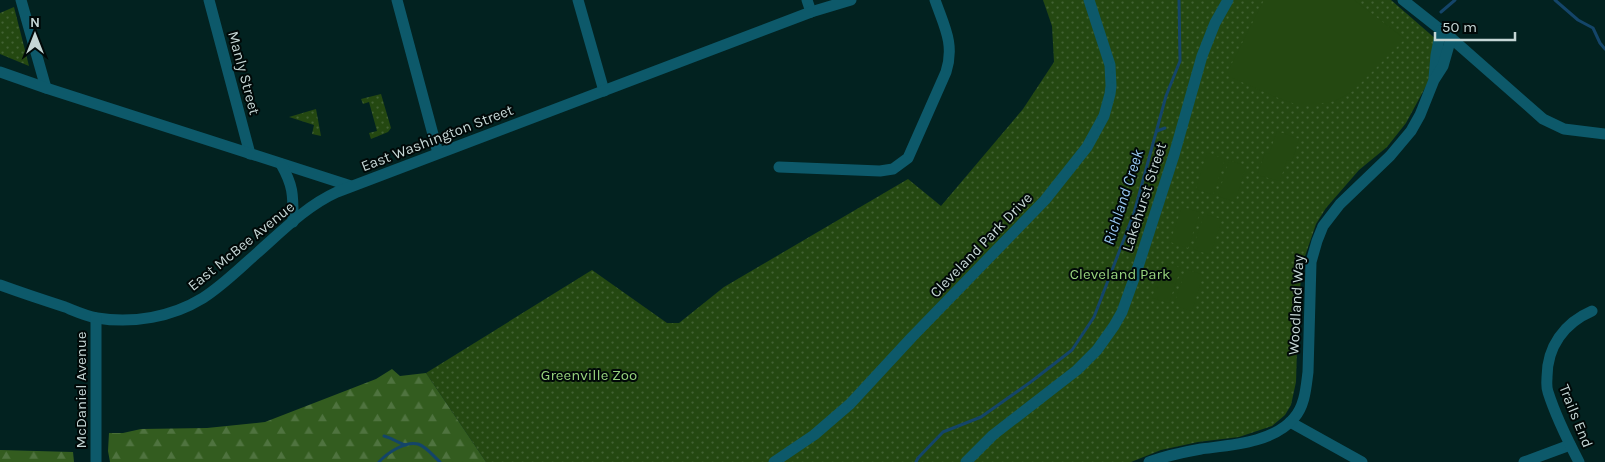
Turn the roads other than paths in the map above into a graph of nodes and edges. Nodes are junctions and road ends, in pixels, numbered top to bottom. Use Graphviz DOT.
graph roads {
  1 [pos="21,0"];
  2 [pos="209,0"];
  3 [pos="397,0"];
  4 [pos="578,0"];
  5 [pos="807,0"];
  6 [pos="851,0"];
  7 [pos="935,0"];
  8 [pos="1089,0"];
  9 [pos="1228,0"];
  10 [pos="1403,0"];
  11 [pos="811,12"];
  12 [pos="1441,30"];
  13 [pos="1450,38"];
  14 [pos="0,72"];
  15 [pos="1434,80"];
  16 [pos="46,88"];
  17 [pos="604,91"];
  18 [pos="1605,134"];
  19 [pos="438,153"];
  20 [pos="250,154"];
  21 [pos="281,164"];
  22 [pos="780,167"];
  23 [pos="351,186"];
  24 [pos="293,222"];
  25 [pos="0,285"];
  26 [pos="1592,312"];
  27 [pos="96,318"];
  28 [pos="1290,422"];
  29 [pos="1570,445"];
  30 [pos="96,462"];
  31 [pos="775,462"];
  32 [pos="966,462"];
  33 [pos="1149,462"];
  34 [pos="1362,462"];
  35 [pos="1524,462"];
  36 [pos="1579,462"];
  1 -- 16 [label="street"];
  2 -- 20 [label="street, Manly Street"];
  3 -- 19 [label="street"];
  4 -- 17 [label="street"];
  5 -- 11 [label="street"];
  6 -- 11 [label="street, East Washington Street"];
  7 -- 22 [label="street"];
  8 -- 31 [label="street, Cleveland Park Drive"];
  9 -- 32 [label="street, Lakehurst Street"];
  10 -- 12 [label="street"];
  11 -- 17 [label="street, East Washington Street"];
  12 -- 13 [label="street"];
  12 -- 15 [label="street, Woodland Way"];
  13 -- 15 [label="street, Woodland Way"];
  13 -- 18 [label="street"];
  14 -- 16 [label="street, East Washington Street"];
  15 -- 28 [label="street, Woodland Way"];
  16 -- 20 [label="street, East Washington Street"];
  17 -- 19 [label="street, East Washington Street"];
  19 -- 23 [label="street, East Washington Street"];
  20 -- 21 [label="street, East Washington Street"];
  21 -- 23 [label="street, East Washington Street"];
  21 -- 24 [label="street"];
  23 -- 24 [label="street, East McBee Avenue"];
  24 -- 27 [label="street, East McBee Avenue"];
  25 -- 27 [label="street, East McBee Avenue"];
  26 -- 29 [label="street, Trails End"];
  27 -- 30 [label="street, McDaniel Avenue"];
  28 -- 33 [label="street"];
  28 -- 34 [label="street"];
  29 -- 35 [label="street"];
  29 -- 36 [label="street, Trails End"];
}
